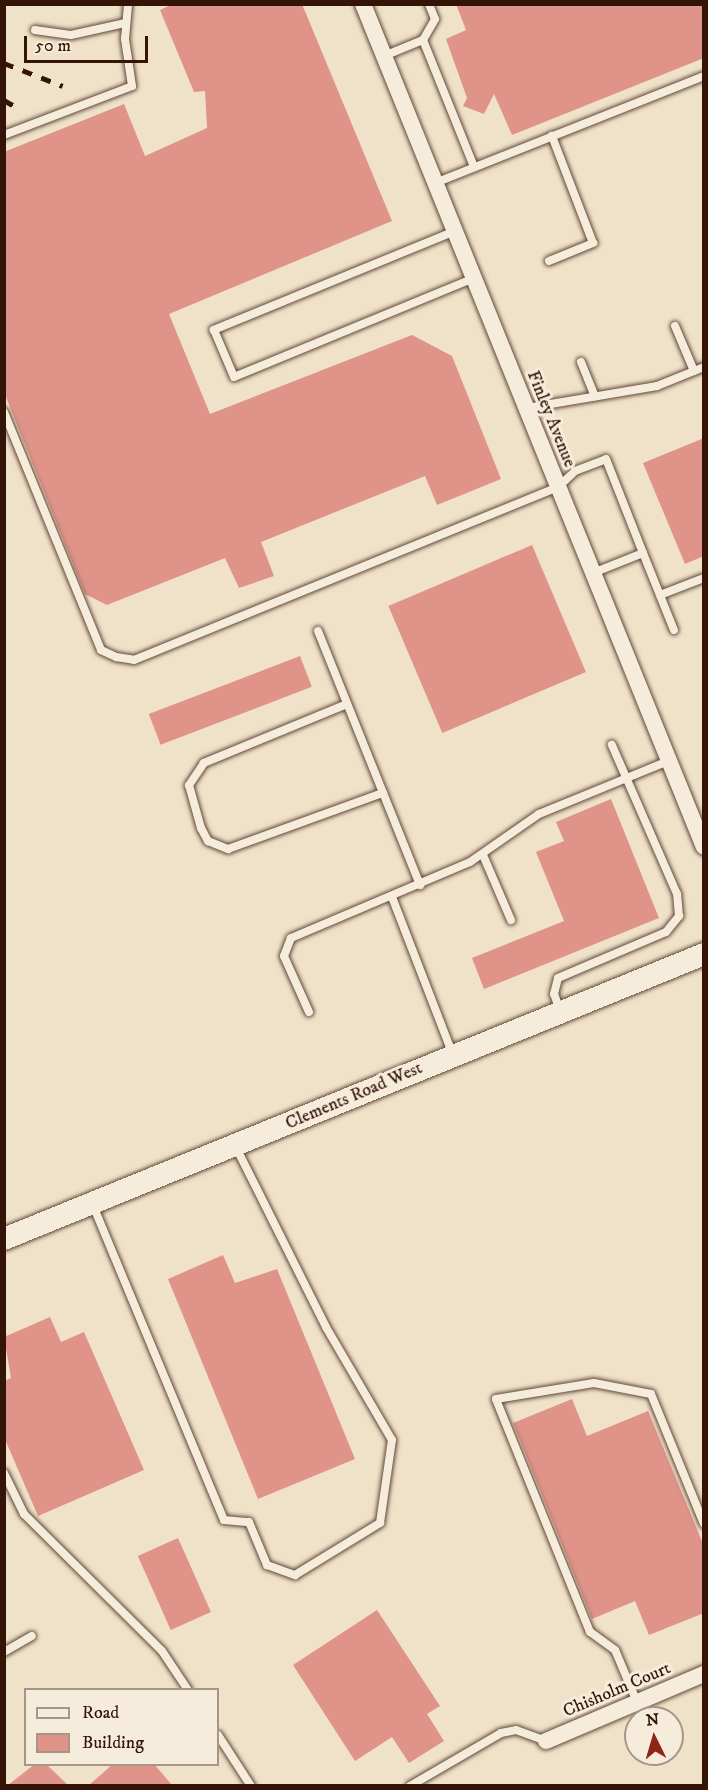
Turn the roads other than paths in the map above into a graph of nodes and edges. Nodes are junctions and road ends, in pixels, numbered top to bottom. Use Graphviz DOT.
graph roads {
  1 [pos="128,4"];
  2 [pos="363,4"];
  3 [pos="429,4"];
  4 [pos="125,23"];
  5 [pos="35,30"];
  6 [pos="423,40"];
  7 [pos="384,56"];
  8 [pos="704,76"];
  9 [pos="4,135"];
  10 [pos="552,136"];
  11 [pos="474,167"];
  12 [pos="435,183"];
  13 [pos="455,231"];
  14 [pos="549,261"];
  15 [pos="474,278"];
  16 [pos="675,326"];
  17 [pos="581,362"];
  18 [pos="704,367"];
  19 [pos="694,371"];
  20 [pos="595,396"];
  21 [pos="526,408"];
  22 [pos="4,411"];
  23 [pos="558,487"];
  24 [pos="643,553"];
  25 [pos="592,573"];
  26 [pos="704,578"];
  27 [pos="660,595"];
  28 [pos="674,630"];
  29 [pos="318,631"];
  30 [pos="347,704"];
  31 [pos="612,745"];
  32 [pos="668,761"];
  33 [pos="626,778"];
  34 [pos="383,793"];
  35 [pos="704,847"];
  36 [pos="483,855"];
  37 [pos="420,885"];
  38 [pos="392,897"];
  39 [pos="511,920"];
  40 [pos="704,954"];
  41 [pos="309,1012"];
  42 [pos="560,1012"];
  43 [pos="453,1055"];
  44 [pos="235,1145"];
  45 [pos="92,1203"];
  46 [pos="4,1239"];
  47 [pos="4,1473"];
  48 [pos="704,1524"];
  49 [pos="32,1636"];
  50 [pos="4,1652"];
  51 [pos="704,1674"];
  52 [pos="187,1688"];
  53 [pos="637,1702"];
  54 [pos="219,1737"];
  55 [pos="546,1741"];
  56 [pos="251,1785"];
  57 [pos="410,1785"];
  1 -- 4 [label="lane"];
  2 -- 7 [label="street, Finley Avenue"];
  3 -- 6 [label="lane"];
  4 -- 5 [label="lane"];
  4 -- 9 [label="lane"];
  6 -- 7 [label="lane"];
  6 -- 11 [label="lane"];
  7 -- 12 [label="street, Finley Avenue"];
  8 -- 10 [label="lane"];
  10 -- 11 [label="lane"];
  10 -- 14 [label="lane"];
  11 -- 12 [label="lane"];
  12 -- 13 [label="street, Finley Avenue"];
  13 -- 15 [label="street, Finley Avenue"];
  13 -- 15 [label="lane"];
  15 -- 21 [label="street, Finley Avenue"];
  16 -- 19 [label="lane"];
  17 -- 20 [label="lane"];
  18 -- 19 [label="lane"];
  19 -- 20 [label="lane"];
  20 -- 21 [label="lane"];
  21 -- 23 [label="street, Finley Avenue"];
  22 -- 23 [label="lane"];
  23 -- 24 [label="lane"];
  23 -- 25 [label="street, Finley Avenue"];
  24 -- 25 [label="lane"];
  24 -- 27 [label="lane"];
  25 -- 32 [label="street, Finley Avenue"];
  26 -- 27 [label="lane"];
  27 -- 28 [label="lane"];
  29 -- 30 [label="lane"];
  30 -- 34 [label="lane"];
  30 -- 34 [label="lane"];
  31 -- 33 [label="lane"];
  32 -- 33 [label="lane"];
  32 -- 35 [label="street, Finley Avenue"];
  33 -- 36 [label="lane"];
  33 -- 42 [label="lane"];
  34 -- 37 [label="lane"];
  36 -- 37 [label="lane"];
  36 -- 39 [label="lane"];
  37 -- 38 [label="lane"];
  38 -- 41 [label="lane"];
  38 -- 43 [label="lane"];
  40 -- 42 [label="street, Clements Road West"];
  42 -- 43 [label="street, Clements Road West"];
  43 -- 44 [label="street, Clements Road West"];
  44 -- 45 [label="street, Clements Road West"];
  44 -- 45 [label="lane"];
  45 -- 46 [label="street, Clements Road West"];
  47 -- 52 [label="lane"];
  48 -- 53 [label="lane"];
  49 -- 50 [label="lane"];
  51 -- 53 [label="street, Chisholm Court"];
  53 -- 55 [label="street, Chisholm Court"];
  54 -- 56 [label="lane"];
  55 -- 57 [label="lane"];
}
